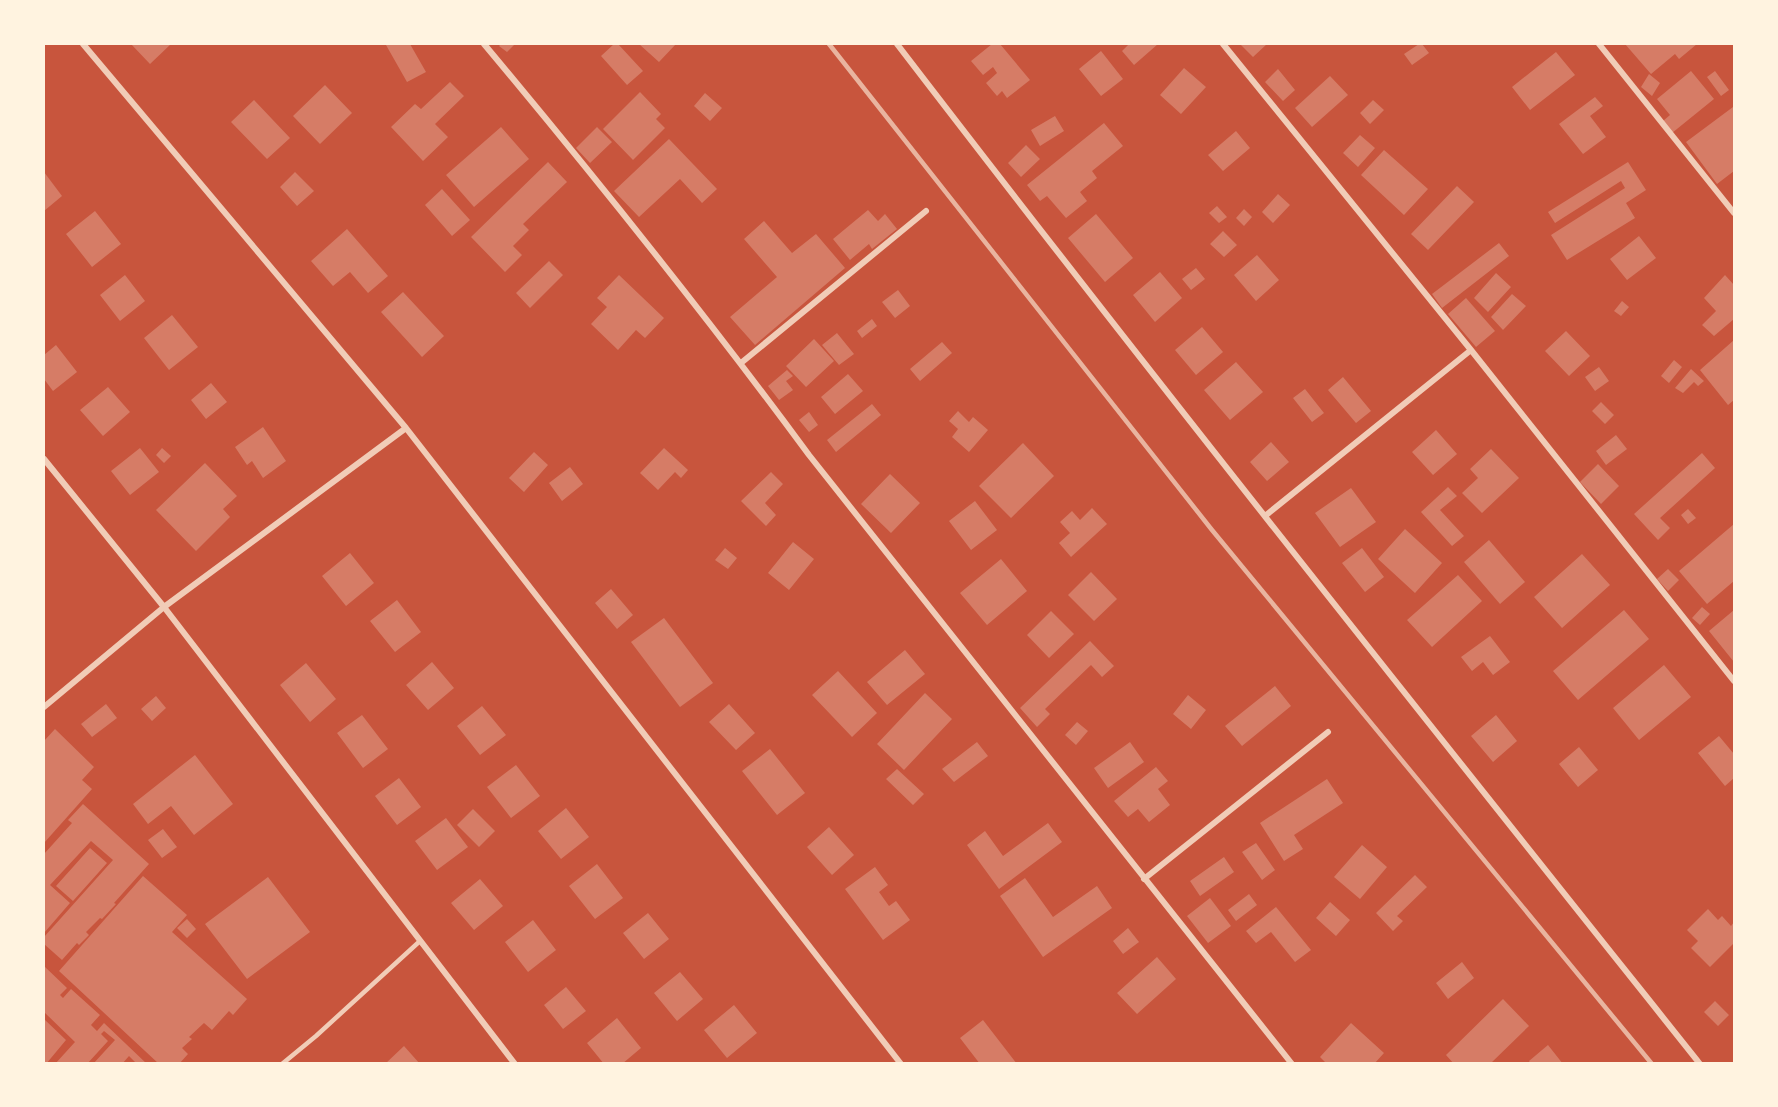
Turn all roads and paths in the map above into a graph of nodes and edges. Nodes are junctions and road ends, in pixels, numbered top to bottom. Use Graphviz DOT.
graph roads {
  1 [pos="83,44"];
  2 [pos="484,44"];
  3 [pos="897,44"];
  4 [pos="1222,44"];
  5 [pos="1599,44"];
  6 [pos="926,211"];
  7 [pos="1734,213"];
  8 [pos="1471,351"];
  9 [pos="741,363"];
  10 [pos="406,428"];
  11 [pos="44,459"];
  12 [pos="1265,516"];
  13 [pos="164,607"];
  14 [pos="1734,681"];
  15 [pos="44,707"];
  16 [pos="1328,732"];
  17 [pos="1144,879"];
  18 [pos="420,941"];
  19 [pos="282,1064"];
  20 [pos="515,1064"];
  21 [pos="901,1064"];
  22 [pos="1292,1064"];
  23 [pos="1700,1064"];
  1 -- 10 [label="street"];
  2 -- 9 [label="street"];
  3 -- 12 [label="street"];
  4 -- 8 [label="street"];
  5 -- 7 [label="street"];
  6 -- 9 [label="street"];
  8 -- 12 [label="street"];
  8 -- 14 [label="street"];
  9 -- 17 [label="street"];
  10 -- 13 [label="street"];
  10 -- 21 [label="street"];
  11 -- 13 [label="street"];
  12 -- 23 [label="street"];
  13 -- 15 [label="street"];
  13 -- 18 [label="street"];
  16 -- 17 [label="street"];
  17 -- 22 [label="street"];
  18 -- 19 [label="lane"];
  18 -- 20 [label="street"];
}
